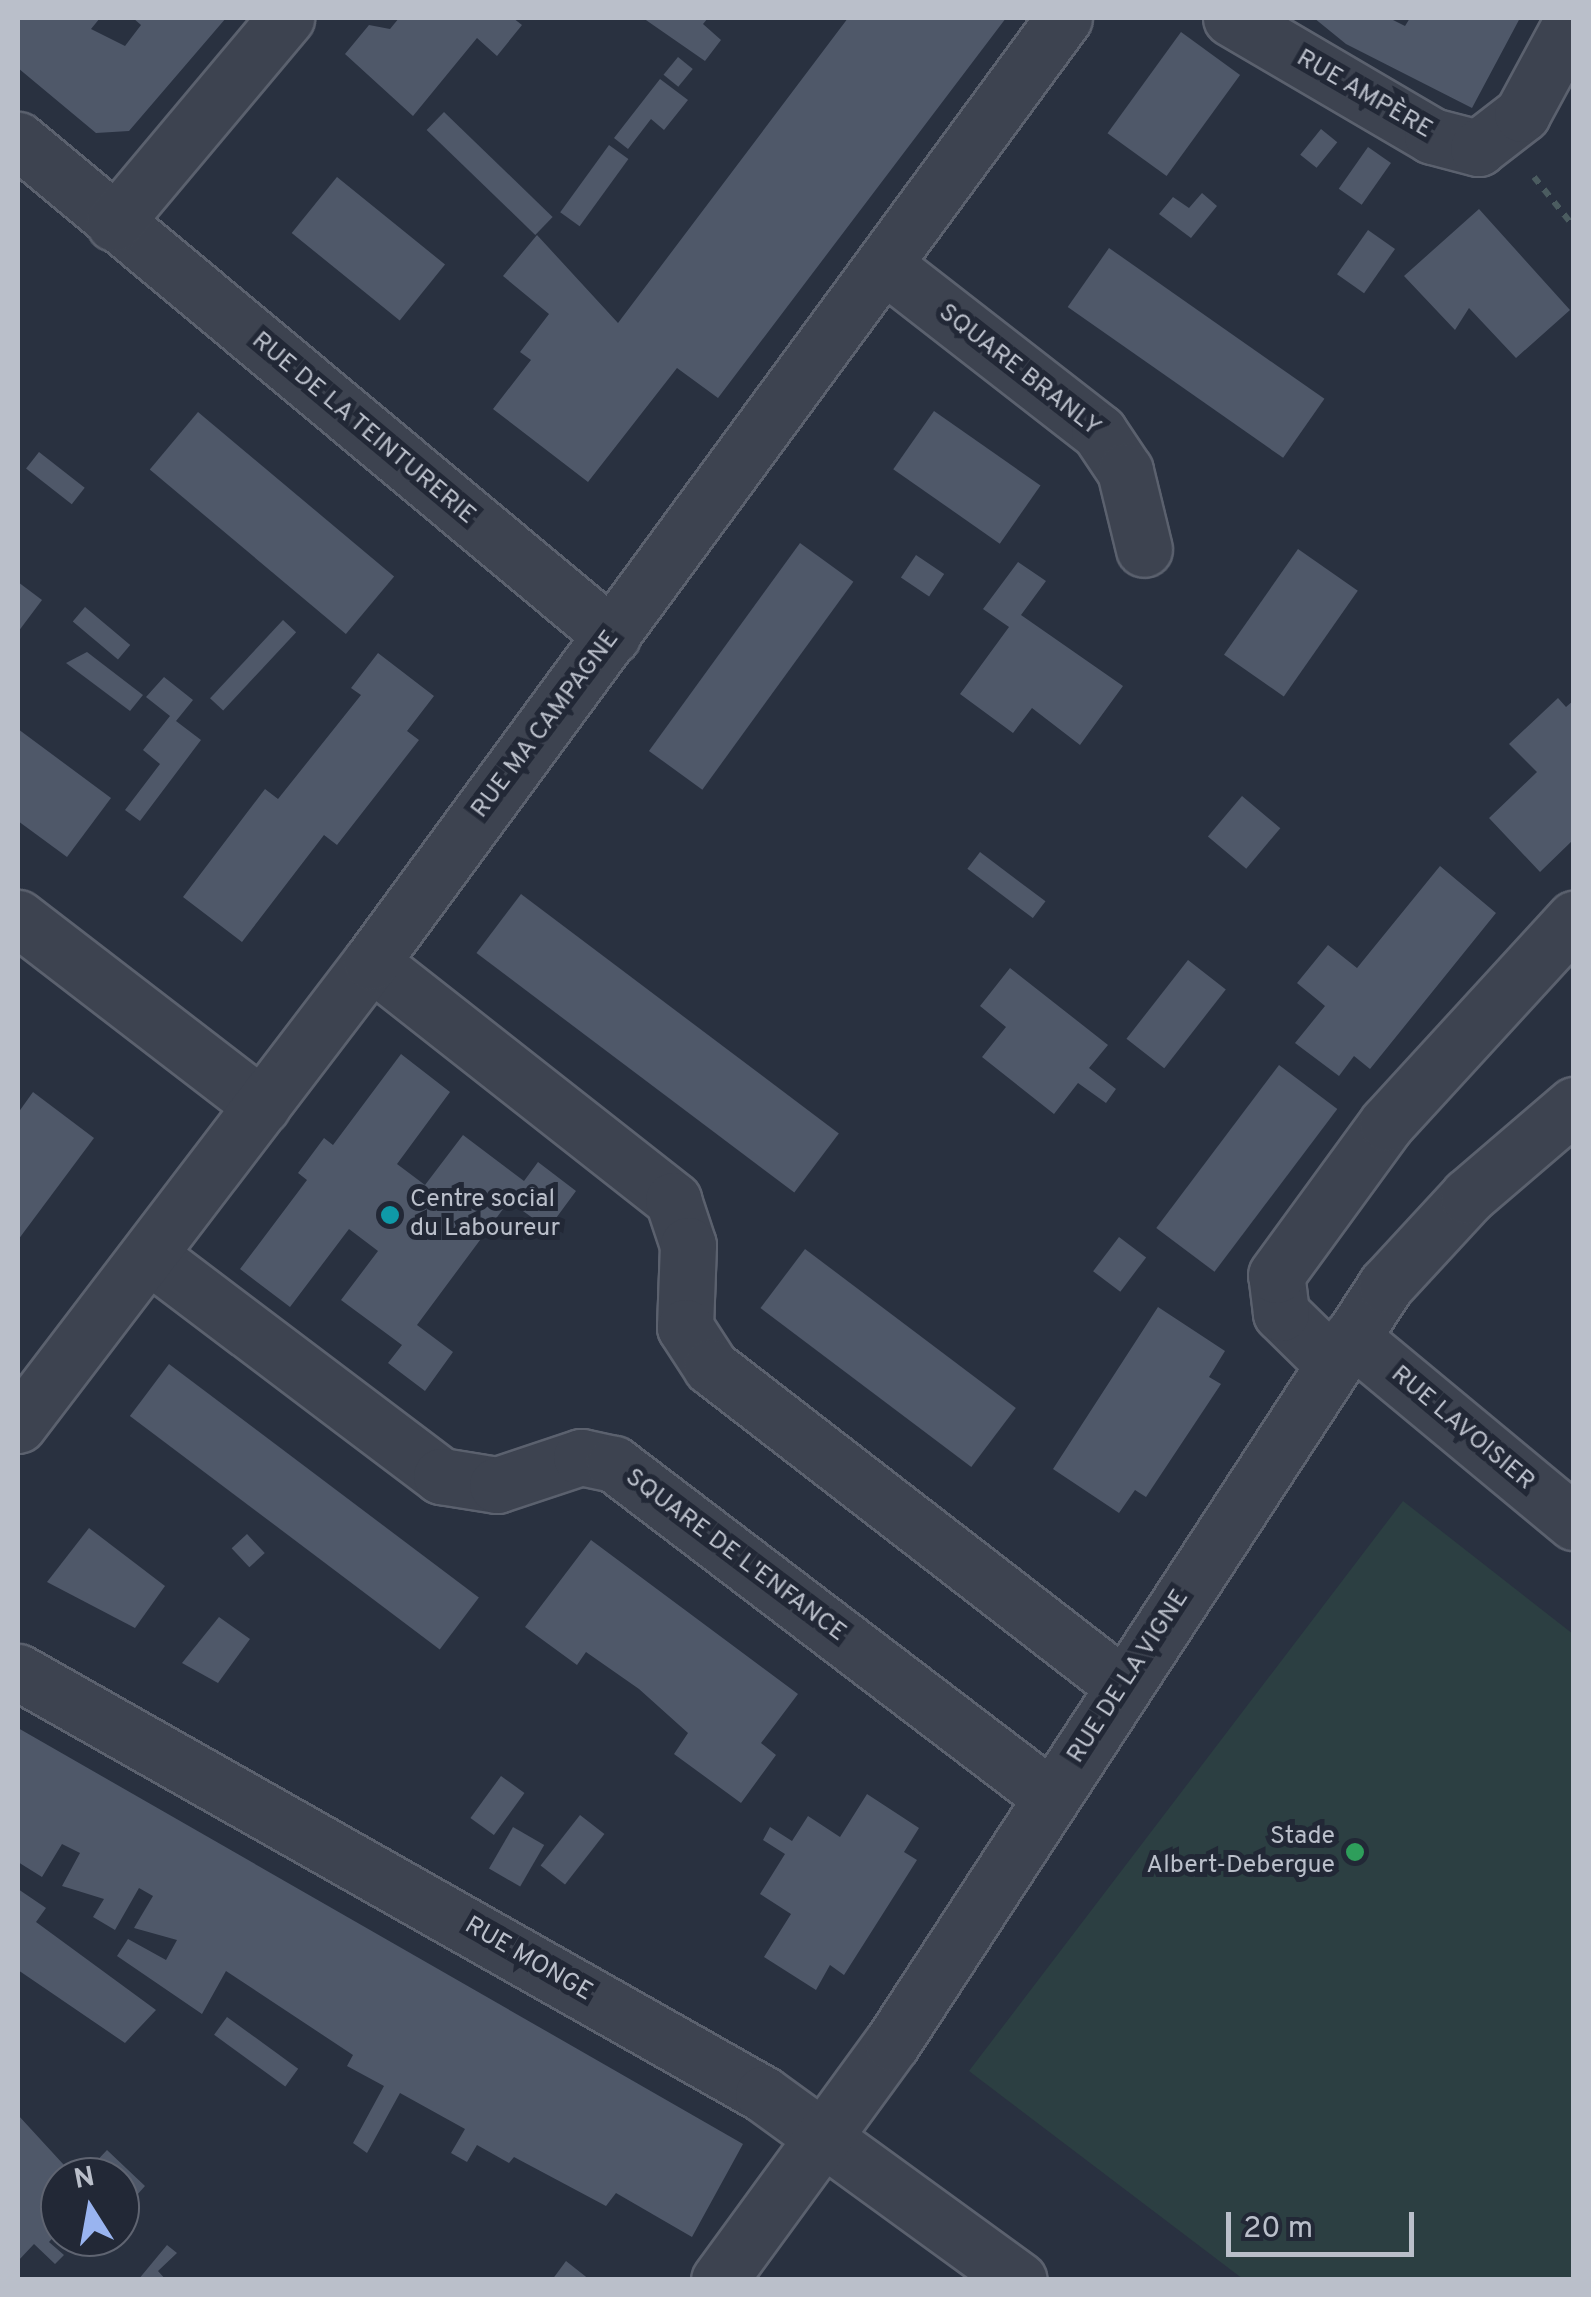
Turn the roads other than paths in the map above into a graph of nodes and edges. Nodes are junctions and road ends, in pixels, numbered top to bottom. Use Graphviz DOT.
graph roads {
  1 [pos="286,18"];
  2 [pos="1064,18"];
  3 [pos="1231,18"];
  4 [pos="1574,18"];
  5 [pos="18,140"];
  6 [pos="114,223"];
  7 [pos="887,266"];
  8 [pos="1144,549"];
  9 [pos="612,636"];
  10 [pos="18,918"];
  11 [pos="1574,920"];
  12 [pos="371,962"];
  13 [pos="1574,1105"];
  14 [pos="262,1106"];
  15 [pos="150,1256"];
  16 [pos="1342,1350"];
  17 [pos="18,1425"];
  18 [pos="1574,1522"];
  19 [pos="18,1672"];
  20 [pos="1122,1685"];
  21 [pos="1052,1797"];
  22 [pos="830,2135"];
  23 [pos="720,2280"];
  24 [pos="1019,2280"];
  1 -- 6 [label="street"];
  2 -- 7 [label="street, RUE MA CAMPAGNE"];
  3 -- 4 [label="street, RUE AMPÈRE"];
  5 -- 6 [label="street, RUE DE LA TEINTURERIE"];
  6 -- 9 [label="street, RUE DE LA TEINTURERIE"];
  7 -- 8 [label="street, SQUARE BRANLY"];
  7 -- 9 [label="street, RUE MA CAMPAGNE"];
  9 -- 12 [label="street, RUE MA CAMPAGNE"];
  10 -- 14 [label="street"];
  11 -- 16 [label="street, RUE LAVOISIER"];
  12 -- 14 [label="street, RUE MA CAMPAGNE"];
  12 -- 20 [label="street"];
  13 -- 16 [label="street, RUE DE LA VIGNE"];
  14 -- 15 [label="street, RUE MA CAMPAGNE"];
  15 -- 17 [label="street, RUE MA CAMPAGNE"];
  15 -- 21 [label="street, SQUARE DE L'ENFANCE"];
  16 -- 18 [label="street, RUE LAVOISIER"];
  16 -- 20 [label="street, RUE DE LA VIGNE"];
  19 -- 22 [label="street, RUE MONGE"];
  20 -- 21 [label="street, RUE DE LA VIGNE"];
  21 -- 22 [label="street, RUE DE LA VIGNE"];
  22 -- 23 [label="street, RUE DE LA VIGNE"];
  22 -- 24 [label="street, RUE MONGE"];
}
